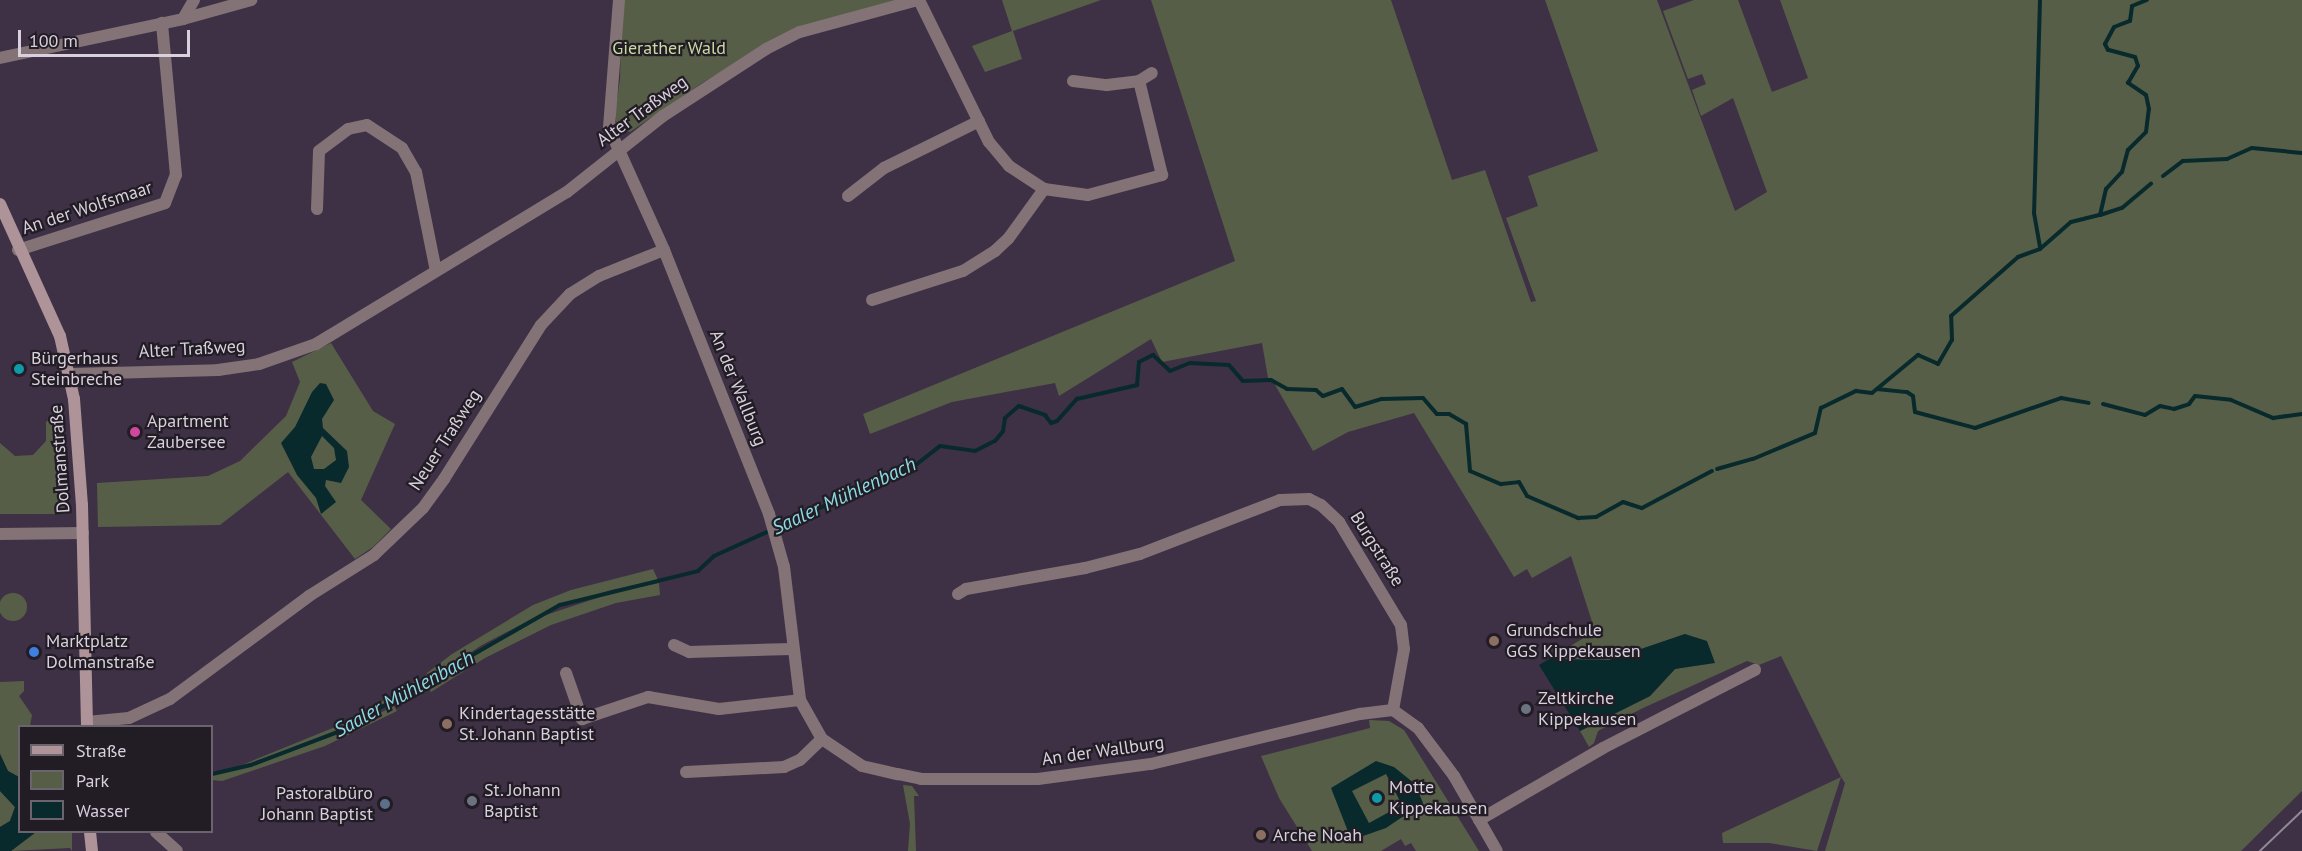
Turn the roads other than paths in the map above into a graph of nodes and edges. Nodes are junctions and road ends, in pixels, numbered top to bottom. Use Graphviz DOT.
graph roads {
  1 [pos="194,0"];
  2 [pos="251,0"];
  3 [pos="619,0"];
  4 [pos="918,0"];
  5 [pos="183,19"];
  6 [pos="162,23"];
  7 [pos="0,58"];
  8 [pos="1152,73"];
  9 [pos="1073,81"];
  10 [pos="1139,81"];
  11 [pos="980,121"];
  12 [pos="618,150"];
  13 [pos="1044,189"];
  14 [pos="848,196"];
  15 [pos="1,209"];
  16 [pos="317,209"];
  17 [pos="18,250"];
  18 [pos="664,250"];
  19 [pos="436,270"];
  20 [pos="872,300"];
  21 [pos="70,374"];
  22 [pos="83,533"];
  23 [pos="0,534"];
  24 [pos="958,594"];
  25 [pos="674,645"];
  26 [pos="792,649"];
  27 [pos="1755,670"];
  28 [pos="566,673"];
  29 [pos="800,700"];
  30 [pos="1393,711"];
  31 [pos="129,722"];
  32 [pos="87,724"];
  33 [pos="822,739"];
  34 [pos="686,772"];
  35 [pos="1479,820"];
  36 [pos="90,833"];
  37 [pos="159,834"];
  38 [pos="92,851"];
  39 [pos="177,851"];
  40 [pos="1497,851"];
  1 -- 5 [label="street"];
  2 -- 5 [label="street"];
  3 -- 12 [label="street, An der Wallburg"];
  4 -- 11 [label="street"];
  4 -- 12 [label="street, Alter Traßweg"];
  5 -- 6 [label="street"];
  6 -- 7 [label="street"];
  6 -- 17 [label="street, An der Wolfsmaar"];
  8 -- 10 [label="street"];
  9 -- 10 [label="street"];
  10 -- 13 [label="street"];
  11 -- 13 [label="street"];
  11 -- 14 [label="street"];
  12 -- 18 [label="street, An der Wallburg"];
  12 -- 19 [label="street, Alter Traßweg"];
  13 -- 20 [label="street"];
  15 -- 17 [label="main road, Dolmanstraße"];
  16 -- 19 [label="street"];
  17 -- 21 [label="main road, Dolmanstraße"];
  18 -- 26 [label="street, An der Wallburg"];
  18 -- 31 [label="street, Neuer Traßweg"];
  19 -- 21 [label="street, Alter Traßweg"];
  21 -- 22 [label="main road, Dolmanstraße"];
  22 -- 23 [label="street"];
  22 -- 32 [label="main road, Dolmanstraße"];
  24 -- 30 [label="street, Burgstraße"];
  25 -- 26 [label="street"];
  26 -- 29 [label="street, An der Wallburg"];
  27 -- 35 [label="street"];
  28 -- 29 [label="street"];
  29 -- 33 [label="street, An der Wallburg"];
  30 -- 33 [label="street, An der Wallburg"];
  30 -- 35 [label="street"];
  31 -- 32 [label="street, Neuer Traßweg"];
  33 -- 34 [label="street"];
  35 -- 40 [label="street"];
  36 -- 38 [label="main road"];
  37 -- 39 [label="street"];
}
